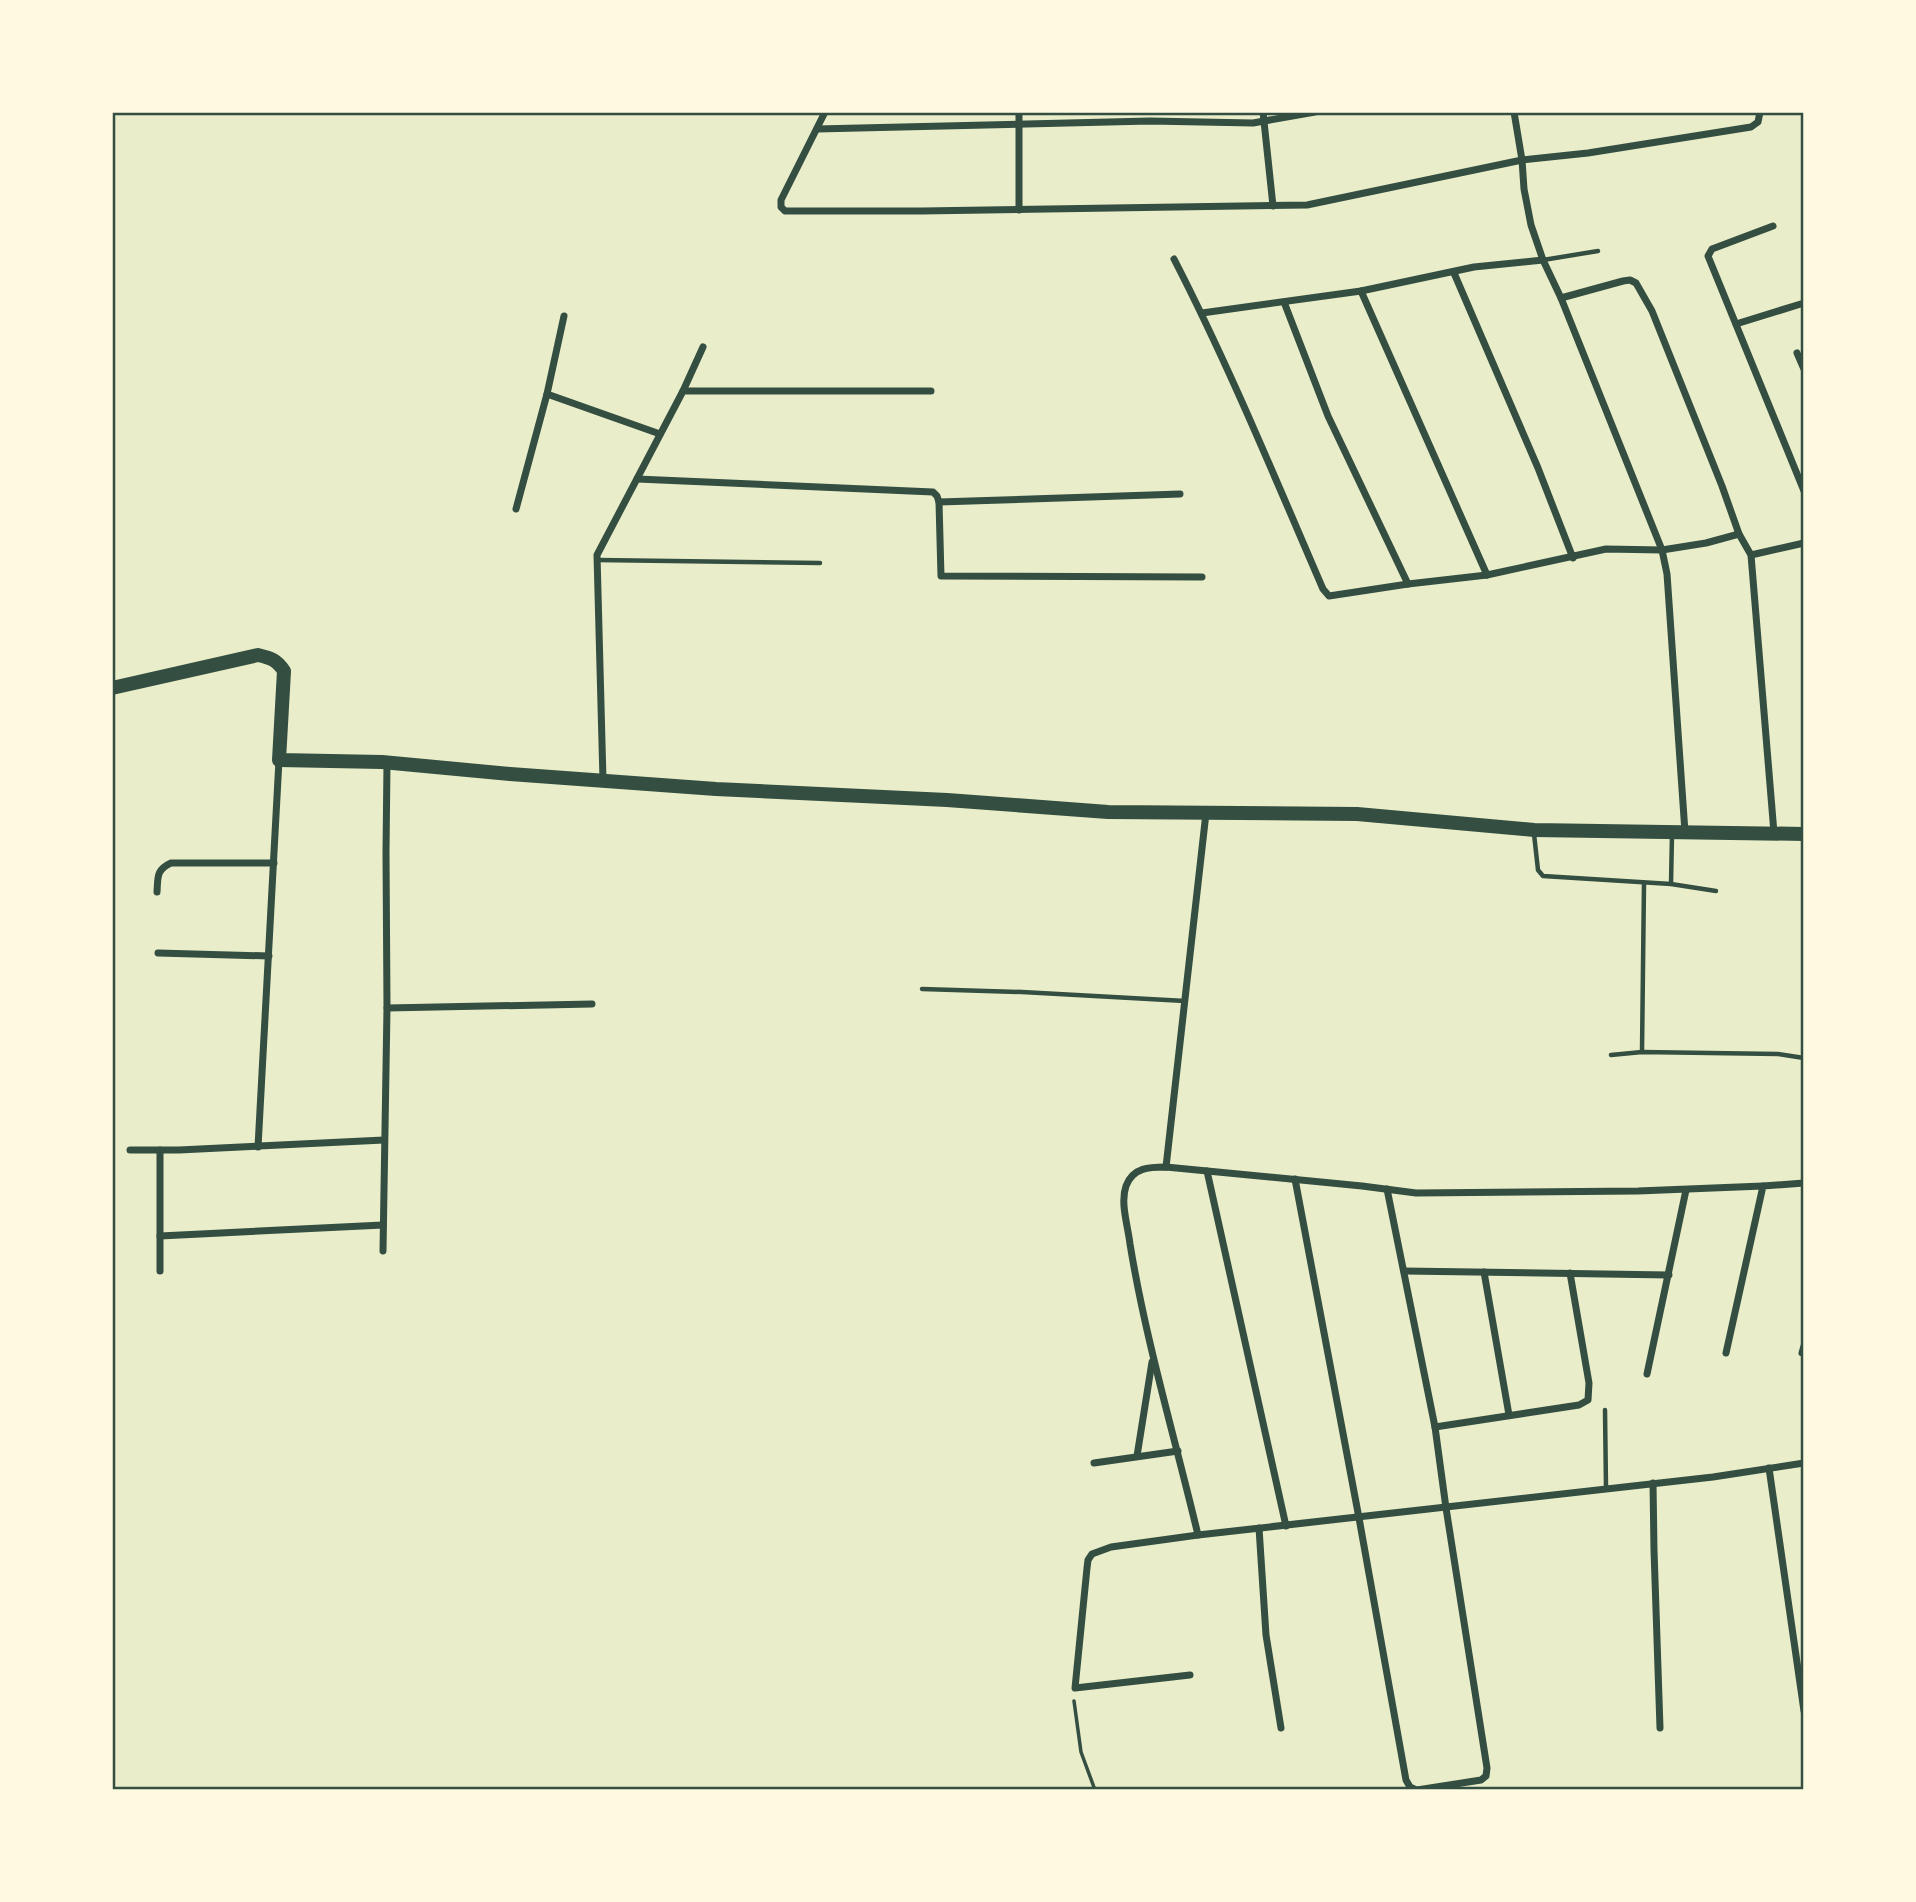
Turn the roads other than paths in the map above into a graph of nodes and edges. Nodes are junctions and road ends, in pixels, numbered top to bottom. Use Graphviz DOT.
graph roads {
  1 [pos="825,112"];
  2 [pos="1019,112"];
  3 [pos="1315,112"];
  4 [pos="1514,112"];
  5 [pos="1760,112"];
  6 [pos="1264,116"];
  7 [pos="1019,125"];
  8 [pos="817,129"];
  9 [pos="1522,160"];
  10 [pos="1273,206"];
  11 [pos="1019,210"];
  12 [pos="1773,226"];
  13 [pos="1598,251"];
  14 [pos="1174,259"];
  15 [pos="1544,260"];
  16 [pos="1454,272"];
  17 [pos="1361,291"];
  18 [pos="1561,298"];
  19 [pos="1284,302"];
  20 [pos="1804,303"];
  21 [pos="1202,313"];
  22 [pos="564,316"];
  23 [pos="1735,324"];
  24 [pos="704,347"];
  25 [pos="1797,353"];
  26 [pos="1804,369"];
  27 [pos="683,391"];
  28 [pos="931,391"];
  29 [pos="547,394"];
  30 [pos="660,434"];
  31 [pos="637,479"];
  32 [pos="1804,491"];
  33 [pos="1180,494"];
  34 [pos="939,502"];
  35 [pos="516,509"];
  36 [pos="1739,534"];
  37 [pos="1804,543"];
  38 [pos="1662,550"];
  39 [pos="1751,555"];
  40 [pos="1573,558"];
  41 [pos="597,560"];
  42 [pos="820,563"];
  43 [pos="1487,575"];
  44 [pos="1202,577"];
  45 [pos="1408,584"];
  46 [pos="112,688"];
  47 [pos="279,760"];
  48 [pos="387,763"];
  49 [pos="603,780"];
  50 [pos="1206,813"];
  51 [pos="1534,830"];
  52 [pos="1678,832"];
  53 [pos="1774,833"];
  54 [pos="1804,834"];
  55 [pos="274,863"];
  56 [pos="1644,883"];
  57 [pos="1671,884"];
  58 [pos="1716,891"];
  59 [pos="157,892"];
  60 [pos="158,953"];
  61 [pos="269,956"];
  62 [pos="922,989"];
  63 [pos="1185,1001"];
  64 [pos="592,1004"];
  65 [pos="387,1008"];
  66 [pos="1642,1052"];
  67 [pos="1611,1055"];
  68 [pos="1804,1058"];
  69 [pos="384,1140"];
  70 [pos="258,1147"];
  71 [pos="130,1150"];
  72 [pos="160,1150"];
  73 [pos="1166,1167"];
  74 [pos="1207,1171"];
  75 [pos="1295,1179"];
  76 [pos="1804,1183"];
  77 [pos="1763,1186"];
  78 [pos="1387,1189"];
  79 [pos="1686,1190"];
  80 [pos="383,1225"];
  81 [pos="160,1237"];
  82 [pos="383,1251"];
  83 [pos="160,1270"];
  84 [pos="1404,1271"];
  85 [pos="1484,1272"];
  86 [pos="1570,1273"];
  87 [pos="1669,1275"];
  88 [pos="1726,1353"];
  89 [pos="1153,1358"];
  90 [pos="1647,1374"];
  91 [pos="1605,1410"];
  92 [pos="1509,1415"];
  93 [pos="1435,1427"];
  94 [pos="1178,1451"];
  95 [pos="1137,1456"];
  96 [pos="1094,1463"];
  97 [pos="1804,1463"];
  98 [pos="1769,1468"];
  99 [pos="1653,1483"];
  100 [pos="1606,1489"];
  101 [pos="1446,1507"];
  102 [pos="1359,1518"];
  103 [pos="1286,1526"];
  104 [pos="1259,1528"];
  105 [pos="1198,1535"];
  106 [pos="1190,1675"];
  107 [pos="1804,1711"];
  108 [pos="1281,1728"];
  109 [pos="1660,1728"];
  110 [pos="1417,1790"];
  1 -- 8 [label="street"];
  2 -- 7 [label="street"];
  3 -- 6 [label="street"];
  4 -- 9 [label="street"];
  5 -- 9 [label="street"];
  6 -- 7 [label="street"];
  6 -- 10 [label="street"];
  7 -- 8 [label="street"];
  7 -- 11 [label="street"];
  8 -- 11 [label="street"];
  9 -- 10 [label="street"];
  9 -- 15 [label="street"];
  10 -- 11 [label="street"];
  12 -- 23 [label="street"];
  13 -- 15 [label="lane"];
  14 -- 21 [label="street"];
  15 -- 16 [label="street"];
  15 -- 18 [label="street"];
  16 -- 17 [label="street"];
  16 -- 40 [label="street"];
  17 -- 19 [label="street"];
  17 -- 43 [label="street"];
  18 -- 36 [label="street"];
  18 -- 38 [label="street"];
  19 -- 21 [label="street"];
  19 -- 45 [label="street"];
  20 -- 23 [label="street"];
  21 -- 45 [label="street"];
  22 -- 29 [label="street"];
  23 -- 32 [label="street"];
  24 -- 27 [label="street"];
  25 -- 26 [label="street"];
  27 -- 28 [label="street"];
  27 -- 30 [label="street"];
  29 -- 30 [label="street"];
  29 -- 35 [label="street"];
  30 -- 31 [label="street"];
  31 -- 34 [label="street"];
  31 -- 41 [label="street"];
  33 -- 34 [label="street"];
  34 -- 44 [label="street"];
  36 -- 38 [label="street"];
  36 -- 39 [label="street"];
  37 -- 39 [label="street"];
  38 -- 40 [label="street"];
  38 -- 52 [label="street"];
  39 -- 53 [label="street"];
  40 -- 43 [label="street"];
  41 -- 42 [label="lane"];
  41 -- 49 [label="street"];
  43 -- 45 [label="street"];
  46 -- 47 [label="main road"];
  47 -- 48 [label="main road"];
  47 -- 55 [label="street"];
  48 -- 49 [label="main road"];
  48 -- 65 [label="street"];
  49 -- 50 [label="main road"];
  50 -- 51 [label="main road"];
  50 -- 63 [label="street"];
  51 -- 52 [label="main road"];
  51 -- 56 [label="lane"];
  52 -- 53 [label="main road"];
  52 -- 57 [label="lane"];
  53 -- 54 [label="main road"];
  55 -- 59 [label="street"];
  55 -- 61 [label="street"];
  56 -- 57 [label="lane"];
  56 -- 66 [label="lane"];
  57 -- 58 [label="lane"];
  60 -- 61 [label="street"];
  61 -- 70 [label="street"];
  62 -- 63 [label="lane"];
  63 -- 73 [label="street"];
  64 -- 65 [label="street"];
  65 -- 69 [label="street"];
  66 -- 67 [label="lane"];
  66 -- 68 [label="lane"];
  69 -- 70 [label="street"];
  69 -- 80 [label="street"];
  70 -- 72 [label="street"];
  71 -- 72 [label="street"];
  72 -- 81 [label="street"];
  73 -- 74 [label="street"];
  73 -- 89 [label="street"];
  74 -- 75 [label="street"];
  74 -- 103 [label="street"];
  75 -- 78 [label="street"];
  75 -- 102 [label="street"];
  76 -- 77 [label="street"];
  77 -- 79 [label="street"];
  77 -- 88 [label="street"];
  78 -- 79 [label="street"];
  78 -- 84 [label="street"];
  79 -- 87 [label="street"];
  80 -- 81 [label="street"];
  80 -- 82 [label="street"];
  81 -- 83 [label="street"];
  84 -- 85 [label="street"];
  84 -- 93 [label="street"];
  85 -- 86 [label="street"];
  85 -- 92 [label="street"];
  86 -- 87 [label="street"];
  86 -- 92 [label="street"];
  87 -- 90 [label="street"];
  89 -- 94 [label="street"];
  89 -- 95 [label="street"];
  91 -- 100 [label="lane"];
  92 -- 93 [label="street"];
  93 -- 101 [label="street"];
  94 -- 95 [label="street"];
  94 -- 105 [label="street"];
  95 -- 96 [label="street"];
  97 -- 98 [label="street"];
  98 -- 99 [label="street"];
  98 -- 107 [label="street"];
  99 -- 100 [label="street"];
  99 -- 109 [label="street"];
  100 -- 101 [label="street"];
  101 -- 102 [label="street"];
  101 -- 110 [label="street"];
  102 -- 103 [label="street"];
  102 -- 110 [label="street"];
  103 -- 104 [label="street"];
  104 -- 105 [label="street"];
  104 -- 108 [label="street"];
  105 -- 106 [label="street"];
}
